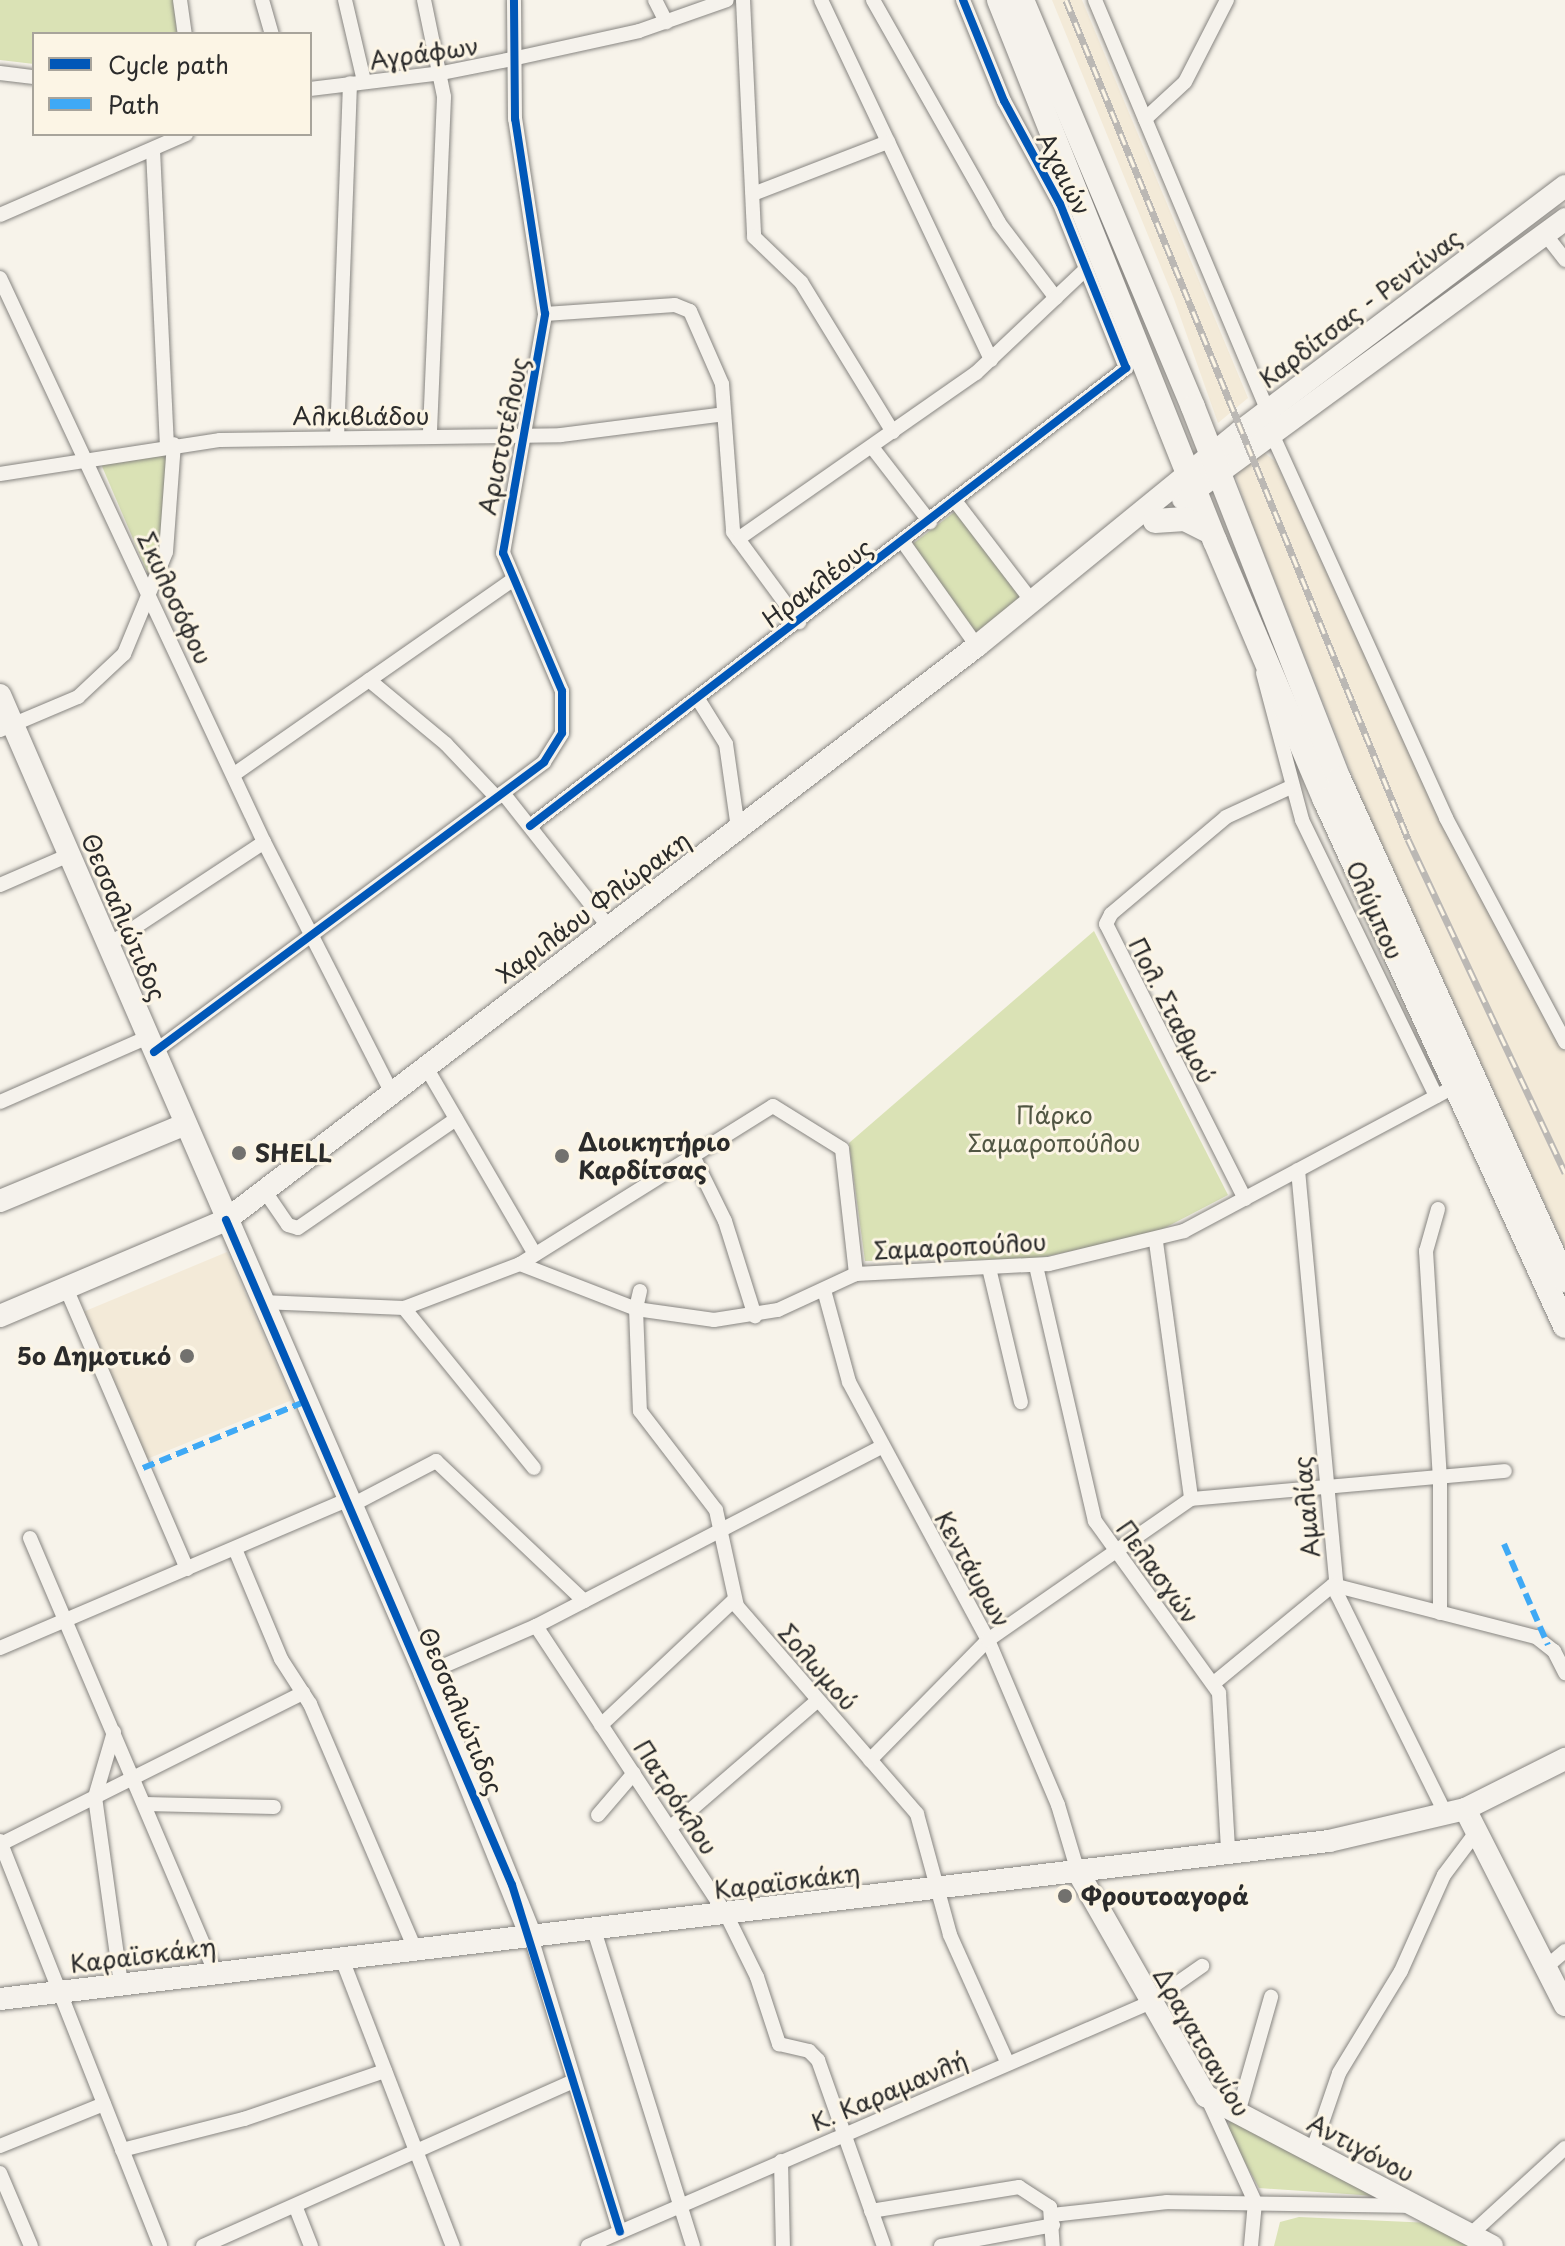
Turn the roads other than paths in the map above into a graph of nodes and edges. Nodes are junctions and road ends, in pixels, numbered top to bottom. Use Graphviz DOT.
graph roads {
  1 [pos="180,0"];
  2 [pos="262,0"];
  3 [pos="345,0"];
  4 [pos="424,0"];
  5 [pos="514,0"];
  6 [pos="655,0"];
  7 [pos="727,0"];
  8 [pos="743,0"];
  9 [pos="821,0"];
  10 [pos="873,0"];
  11 [pos="963,0"];
  12 [pos="999,0"];
  13 [pos="1022,0"];
  14 [pos="1095,0"];
  15 [pos="1227,0"];
  16 [pos="666,22"];
  17 [pos="185,32"];
  18 [pos="271,32"];
  19 [pos="512,59"];
  20 [pos="0,73"];
  21 [pos="442,73"];
  22 [pos="32,77"];
  23 [pos="357,82"];
  24 [pos="312,89"];
  25 [pos="1145,119"];
  26 [pos="182,136"];
  27 [pos="888,142"];
  28 [pos="153,150"];
  29 [pos="1565,186"];
  30 [pos="753,194"];
  31 [pos="0,215"];
  32 [pos="1565,219"];
  33 [pos="1545,234"];
  34 [pos="1565,260"];
  35 [pos="1085,270"];
  36 [pos="1448,274"];
  37 [pos="0,278"];
  38 [pos="1462,292"];
  39 [pos="1056,298"];
  40 [pos="545,314"];
  41 [pos="991,360"];
  42 [pos="1126,368"];
  43 [pos="1268,411"];
  44 [pos="724,414"];
  45 [pos="893,432"];
  46 [pos="1272,434"];
  47 [pos="524,436"];
  48 [pos="430,437"];
  49 [pos="337,438"];
  50 [pos="171,445"];
  51 [pos="872,447"];
  52 [pos="85,459"];
  53 [pos="1216,463"];
  54 [pos="0,474"];
  55 [pos="1192,482"];
  56 [pos="956,502"];
  57 [pos="1155,521"];
  58 [pos="930,522"];
  59 [pos="1211,532"];
  60 [pos="738,539"];
  61 [pos="903,542"];
  62 [pos="511,581"];
  63 [pos="151,597"];
  64 [pos="1031,600"];
  65 [pos="799,622"];
  66 [pos="1258,638"];
  67 [pos="984,641"];
  68 [pos="369,680"];
  69 [pos="0,695"];
  70 [pos="698,699"];
  71 [pos="6,727"];
  72 [pos="233,775"];
  73 [pos="1291,787"];
  74 [pos="500,796"];
  75 [pos="530,826"];
  76 [pos="738,828"];
  77 [pos="264,842"];
  78 [pos="69,855"];
  79 [pos="0,885"];
  80 [pos="609,927"];
  81 [pos="311,935"];
  82 [pos="108,945"];
  83 [pos="1559,1011"];
  84 [pos="1565,1042"];
  85 [pos="151,1045"];
  86 [pos="426,1067"];
  87 [pos="1446,1091"];
  88 [pos="392,1093"];
  89 [pos="0,1102"];
  90 [pos="456,1119"];
  91 [pos="186,1124"];
  92 [pos="693,1156"];
  93 [pos="1298,1170"];
  94 [pos="264,1190"];
  95 [pos="1245,1199"];
  96 [pos="0,1201"];
  97 [pos="1438,1209"];
  98 [pos="226,1220"];
  99 [pos="1156,1242"];
  100 [pos="535,1254"];
  101 [pos="520,1264"];
  102 [pos="1036,1266"];
  103 [pos="989,1268"];
  104 [pos="856,1274"];
  105 [pos="1565,1280"];
  106 [pos="66,1288"];
  107 [pos="824,1290"];
  108 [pos="640,1291"];
  109 [pos="262,1302"];
  110 [pos="404,1308"];
  111 [pos="636,1309"];
  112 [pos="0,1316"];
  113 [pos="755,1316"];
  114 [pos="1565,1326"];
  115 [pos="1021,1402"];
  116 [pos="882,1447"];
  117 [pos="534,1468"];
  118 [pos="1505,1471"];
  119 [pos="1440,1477"];
  120 [pos="1326,1484"];
  121 [pos="1191,1499"];
  122 [pos="350,1502"];
  123 [pos="724,1530"];
  124 [pos="30,1538"];
  125 [pos="235,1549"];
  126 [pos="1113,1552"];
  127 [pos="187,1569"];
  128 [pos="1335,1585"];
  129 [pos="734,1600"];
  130 [pos="584,1601"];
  131 [pos="1440,1613"];
  132 [pos="66,1620"];
  133 [pos="536,1626"];
  134 [pos="988,1640"];
  135 [pos="0,1648"];
  136 [pos="1565,1673"];
  137 [pos="425,1674"];
  138 [pos="1214,1683"];
  139 [pos="303,1693"];
  140 [pos="817,1701"];
  141 [pos="601,1725"];
  142 [pos="113,1729"];
  143 [pos="1565,1759"];
  144 [pos="870,1760"];
  145 [pos="634,1773"];
  146 [pos="134,1777"];
  147 [pos="95,1797"];
  148 [pos="145,1804"];
  149 [pos="274,1807"];
  150 [pos="1456,1812"];
  151 [pos="598,1815"];
  152 [pos="671,1827"];
  153 [pos="1477,1831"];
  154 [pos="0,1842"];
  155 [pos="1228,1850"];
  156 [pos="6,1870"];
  157 [pos="1078,1872"];
  158 [pos="937,1888"];
  159 [pos="727,1916"];
  160 [pos="594,1930"];
  161 [pos="531,1937"];
  162 [pos="416,1951"];
  163 [pos="1565,1951"];
  164 [pos="342,1959"];
  165 [pos="1202,1966"];
  166 [pos="1546,1967"];
  167 [pos="215,1972"];
  168 [pos="121,1984"];
  169 [pos="60,1991"];
  170 [pos="1271,1997"];
  171 [pos="0,1999"];
  172 [pos="1149,2003"];
  173 [pos="1565,2005"];
  174 [pos="1008,2064"];
  175 [pos="385,2071"];
  176 [pos="571,2082"];
  177 [pos="1206,2096"];
  178 [pos="104,2104"];
  179 [pos="1238,2113"];
  180 [pos="845,2134"];
  181 [pos="0,2146"];
  182 [pos="1565,2148"];
  183 [pos="122,2150"];
  184 [pos="416,2152"];
  185 [pos="1312,2152"];
  186 [pos="781,2161"];
  187 [pos="0,2173"];
  188 [pos="1255,2202"];
  189 [pos="680,2205"];
  190 [pos="1416,2206"];
  191 [pos="296,2208"];
  192 [pos="871,2211"];
  193 [pos="1052,2220"];
  194 [pos="620,2232"];
  195 [pos="1470,2235"];
  196 [pos="31,2246"];
  197 [pos="160,2246"];
  198 [pos="203,2246"];
  199 [pos="311,2246"];
  200 [pos="453,2246"];
  201 [pos="588,2246"];
  202 [pos="693,2246"];
  203 [pos="783,2246"];
  204 [pos="884,2246"];
  205 [pos="941,2246"];
  206 [pos="1053,2246"];
  207 [pos="1251,2246"];
  208 [pos="1492,2246"];
  1 -- 17 [label="street"];
  2 -- 18 [label="street"];
  3 -- 23 [label="street"];
  4 -- 21 [label="street"];
  5 -- 19 [label="street, Αριστοτέλους"];
  6 -- 16 [label="street"];
  7 -- 16 [label="street, Αγράφων"];
  8 -- 30 [label="street"];
  9 -- 27 [label="street"];
  10 -- 39 [label="street"];
  11 -- 35 [label="street, Αχαιών"];
  12 -- 55 [label="main road, Ολύμπου"];
  13 -- 53 [label="main road, Ολύμπου"];
  14 -- 25 [label="street"];
  15 -- 25 [label="street"];
  16 -- 19 [label="street, Αγράφων"];
  19 -- 21 [label="street, Αγράφων"];
  19 -- 40 [label="street, Αριστοτέλους"];
  20 -- 22 [label="street"];
  21 -- 23 [label="street, Αγράφων"];
  21 -- 48 [label="street"];
  23 -- 24 [label="street, Αγράφων"];
  23 -- 49 [label="street"];
  25 -- 43 [label="street"];
  26 -- 28 [label="street"];
  27 -- 30 [label="street"];
  27 -- 41 [label="street"];
  28 -- 31 [label="street"];
  28 -- 50 [label="street"];
  29 -- 36 [label="main road, Καρδίτσας - Ρεντίνας"];
  30 -- 45 [label="street"];
  32 -- 33 [label="main road, Καρδίτσας - Ρεντίνας"];
  33 -- 34 [label="street"];
  33 -- 38 [label="main road, Καρδίτσας - Ρεντίνας"];
  35 -- 39 [label="street"];
  35 -- 42 [label="street, Αχαιών"];
  36 -- 38 [label="main road"];
  36 -- 43 [label="main road, Καρδίτσας - Ρεντίνας"];
  37 -- 52 [label="street, Σκυλοσόφου"];
  38 -- 46 [label="main road, Καρδίτσας - Ρεντίνας"];
  39 -- 41 [label="street"];
  40 -- 44 [label="street"];
  40 -- 47 [label="street, Αριστοτέλους"];
  41 -- 45 [label="street"];
  42 -- 56 [label="street, Ηρακλέους"];
  43 -- 53 [label="main road, Καρδίτσας - Ρεντίνας"];
  44 -- 47 [label="street, Αλκιβιάδου"];
  44 -- 60 [label="street"];
  45 -- 51 [label="street"];
  46 -- 53 [label="main road, Καρδίτσας - Ρεντίνας"];
  46 -- 83 [label="street"];
  47 -- 48 [label="street, Αλκιβιάδου"];
  47 -- 62 [label="street, Αριστοτέλους"];
  48 -- 49 [label="street, Αλκιβιάδου"];
  49 -- 50 [label="street, Αλκιβιάδου"];
  50 -- 52 [label="street, Αλκιβιάδου"];
  50 -- 63 [label="street"];
  51 -- 58 [label="street"];
  51 -- 60 [label="street"];
  52 -- 54 [label="street, Αλκιβιάδου"];
  52 -- 63 [label="street, Σκυλοσόφου"];
  53 -- 55 [label="main road, Καρδίτσας - Ρεντίνας"];
  53 -- 105 [label="main road, Ολύμπου"];
  55 -- 57 [label="main road, Χαριλάου Φλώρακη"];
  55 -- 59 [label="main road, Ολύμπου"];
  55 -- 64 [label="main road, Χαριλάου Φλώρακη"];
  56 -- 58 [label="street, Ηρακλέους"];
  56 -- 64 [label="street"];
  57 -- 59 [label="main road"];
  57 -- 67 [label="main road, Χαριλάου Φλώρακη"];
  58 -- 61 [label="street, Ηρακλέους"];
  59 -- 66 [label="main road, Ολύμπου"];
  60 -- 65 [label="street"];
  61 -- 65 [label="street, Ηρακλέους"];
  61 -- 67 [label="street"];
  62 -- 68 [label="street"];
  62 -- 74 [label="street, Αριστοτέλους"];
  63 -- 71 [label="street"];
  63 -- 72 [label="street, Σκυλοσόφου"];
  64 -- 67 [label="main road, Χαριλάου Φλώρακη"];
  65 -- 70 [label="street, Ηρακλέους"];
  66 -- 73 [label="street"];
  66 -- 87 [label="main road, Ολύμπου"];
  67 -- 76 [label="main road, Χαριλάου Φλώρακη"];
  68 -- 72 [label="street"];
  68 -- 74 [label="street"];
  69 -- 71 [label="main road, Θεσσαλιώτιδος"];
  70 -- 75 [label="street, Ηρακλέους"];
  70 -- 76 [label="street"];
  71 -- 78 [label="main road, Θεσσαλιώτιδος"];
  72 -- 77 [label="street, Σκυλοσόφου"];
  73 -- 87 [label="street"];
  73 -- 95 [label="street, Πολ. Σταθμού"];
  74 -- 75 [label="street"];
  74 -- 81 [label="street, Αριστοτέλους"];
  75 -- 80 [label="street"];
  76 -- 80 [label="main road, Χαριλάου Φλώρακη"];
  77 -- 81 [label="street, Σκυλοσόφου"];
  77 -- 82 [label="street"];
  78 -- 79 [label="street"];
  78 -- 82 [label="main road, Θεσσαλιώτιδος"];
  80 -- 86 [label="main road, Χαριλάου Φλώρακη"];
  81 -- 85 [label="street, Αριστοτέλους"];
  81 -- 88 [label="street, Σκυλοσόφου"];
  82 -- 85 [label="main road, Θεσσαλιώτιδος"];
  83 -- 84 [label="street"];
  85 -- 89 [label="street, Αριστοτέλους"];
  85 -- 91 [label="main road, Θεσσαλιώτιδος"];
  86 -- 88 [label="main road, Χαριλάου Φλώρακη"];
  86 -- 90 [label="street"];
  87 -- 93 [label="street, Σαμαροπούλου"];
  87 -- 114 [label="main road, Ολύμπου"];
  88 -- 94 [label="main road, Χαριλάου Φλώρακη"];
  90 -- 94 [label="street"];
  90 -- 100 [label="street"];
  91 -- 96 [label="main road"];
  91 -- 98 [label="main road, Θεσσαλιώτιδος"];
  92 -- 100 [label="street"];
  92 -- 104 [label="street"];
  92 -- 113 [label="street"];
  93 -- 95 [label="street, Σαμαροπούλου"];
  93 -- 120 [label="street, Αμαλίας"];
  94 -- 98 [label="main road, Χαριλάου Φλώρακη"];
  95 -- 99 [label="street, Σαμαροπούλου"];
  97 -- 119 [label="street"];
  98 -- 106 [label="main road, Χαριλάου Φλώρακη"];
  98 -- 109 [label="main road, Θεσσαλιώτιδος"];
  99 -- 102 [label="street, Σαμαροπούλου"];
  99 -- 121 [label="street"];
  100 -- 101 [label="street"];
  101 -- 110 [label="street"];
  101 -- 111 [label="street, Σαμαροπούλου"];
  102 -- 103 [label="street, Σαμαροπούλου"];
  102 -- 126 [label="street, Πελασγών"];
  103 -- 104 [label="street, Σαμαροπούλου"];
  103 -- 115 [label="street"];
  104 -- 107 [label="street, Σαμαροπούλου"];
  106 -- 112 [label="main road, Χαριλάου Φλώρακη"];
  106 -- 127 [label="street"];
  107 -- 113 [label="street, Σαμαροπούλου"];
  107 -- 116 [label="street, Κεντάυρων"];
  108 -- 111 [label="street"];
  109 -- 110 [label="street"];
  109 -- 122 [label="main road, Θεσσαλιώτιδος"];
  110 -- 117 [label="street"];
  111 -- 113 [label="street, Σαμαροπούλου"];
  111 -- 123 [label="street"];
  116 -- 123 [label="street"];
  116 -- 134 [label="street, Κεντάυρων"];
  118 -- 119 [label="street"];
  119 -- 120 [label="street"];
  119 -- 131 [label="street"];
  120 -- 121 [label="street"];
  120 -- 128 [label="street, Αμαλίας"];
  121 -- 126 [label="street"];
  122 -- 125 [label="street"];
  122 -- 130 [label="street"];
  122 -- 137 [label="main road, Θεσσαλιώτιδος"];
  123 -- 129 [label="street"];
  123 -- 130 [label="street"];
  124 -- 132 [label="street"];
  125 -- 127 [label="street"];
  125 -- 139 [label="street"];
  126 -- 134 [label="street"];
  126 -- 138 [label="street, Πελασγών"];
  127 -- 132 [label="street"];
  128 -- 131 [label="street"];
  128 -- 138 [label="street"];
  128 -- 150 [label="street, Αμαλίας"];
  129 -- 140 [label="street, Σολωμού"];
  129 -- 141 [label="street"];
  130 -- 133 [label="street"];
  131 -- 136 [label="street"];
  132 -- 135 [label="street"];
  132 -- 142 [label="street"];
  133 -- 137 [label="street"];
  133 -- 141 [label="street, Πατρόκλου"];
  134 -- 144 [label="street"];
  134 -- 157 [label="street, Κεντάυρων"];
  137 -- 161 [label="main road, Θεσσαλιώτιδος"];
  138 -- 155 [label="street, Πελασγών"];
  139 -- 146 [label="street"];
  139 -- 162 [label="street"];
  140 -- 144 [label="street, Σολωμού"];
  140 -- 152 [label="street"];
  141 -- 145 [label="street, Πατρόκλου"];
  142 -- 146 [label="street"];
  142 -- 147 [label="street"];
  143 -- 150 [label="main road, Καραϊσκάκη"];
  144 -- 158 [label="street, Σολωμού"];
  145 -- 151 [label="street"];
  145 -- 152 [label="street, Πατρόκλου"];
  146 -- 147 [label="street"];
  146 -- 148 [label="street"];
  147 -- 154 [label="street"];
  147 -- 168 [label="street"];
  148 -- 149 [label="street"];
  148 -- 167 [label="street"];
  150 -- 153 [label="main road"];
  150 -- 155 [label="main road, Καραϊσκάκη"];
  152 -- 159 [label="street, Πατρόκλου"];
  153 -- 166 [label="main road"];
  153 -- 185 [label="street"];
  154 -- 156 [label="street"];
  155 -- 157 [label="main road, Καραϊσκάκη"];
  156 -- 169 [label="street"];
  157 -- 158 [label="main road, Καραϊσκάκη"];
  157 -- 172 [label="main road, Δραγατσανίου"];
  158 -- 159 [label="main road, Καραϊσκάκη"];
  158 -- 174 [label="street, Σολωμού"];
  159 -- 160 [label="main road, Καραϊσκάκη"];
  159 -- 180 [label="street, Πατρόκλου"];
  160 -- 161 [label="main road, Καραϊσκάκη"];
  160 -- 189 [label="street"];
  161 -- 162 [label="main road, Καραϊσκάκη"];
  161 -- 176 [label="street, Θεσσαλιώτιδος"];
  162 -- 164 [label="main road, Καραϊσκάκη"];
  163 -- 166 [label="street"];
  164 -- 167 [label="main road, Καραϊσκάκη"];
  164 -- 175 [label="street"];
  165 -- 172 [label="street, Κ. Καραμανλή"];
  166 -- 173 [label="main road"];
  167 -- 168 [label="main road, Καραϊσκάκη"];
  168 -- 169 [label="main road, Καραϊσκάκη"];
  169 -- 171 [label="main road, Καραϊσκάκη"];
  169 -- 178 [label="street"];
  170 -- 179 [label="street"];
  172 -- 174 [label="street, Κ. Καραμανλή"];
  172 -- 177 [label="main road, Δραγατσανίου"];
  174 -- 180 [label="street, Κ. Καραμανλή"];
  175 -- 183 [label="street"];
  175 -- 184 [label="street"];
  176 -- 184 [label="street"];
  176 -- 194 [label="street, Θεσσαλιώτιδος"];
  177 -- 179 [label="main road, Αντιγόνου"];
  177 -- 188 [label="street, Δραγατσανίου"];
  178 -- 181 [label="street"];
  178 -- 183 [label="street"];
  179 -- 185 [label="main road, Αντιγόνου"];
  180 -- 186 [label="street, Κ. Καραμανλή"];
  180 -- 192 [label="street, Πατρόκλου"];
  182 -- 195 [label="street"];
  183 -- 197 [label="street"];
  184 -- 191 [label="street"];
  184 -- 200 [label="street"];
  185 -- 190 [label="main road, Αντιγόνου"];
  186 -- 189 [label="street, Κ. Καραμανλή"];
  186 -- 203 [label="street"];
  187 -- 196 [label="street"];
  188 -- 190 [label="street"];
  188 -- 193 [label="street"];
  188 -- 207 [label="street"];
  189 -- 194 [label="street, Κ. Καραμανλή"];
  189 -- 202 [label="street"];
  190 -- 195 [label="main road, Αντιγόνου"];
  191 -- 198 [label="street"];
  191 -- 199 [label="street"];
  192 -- 193 [label="street"];
  192 -- 204 [label="street, Πατρόκλου"];
  193 -- 205 [label="street"];
  193 -- 206 [label="street"];
  194 -- 201 [label="street, Κ. Καραμανλή"];
  195 -- 208 [label="main road, Αντιγόνου"];
}
